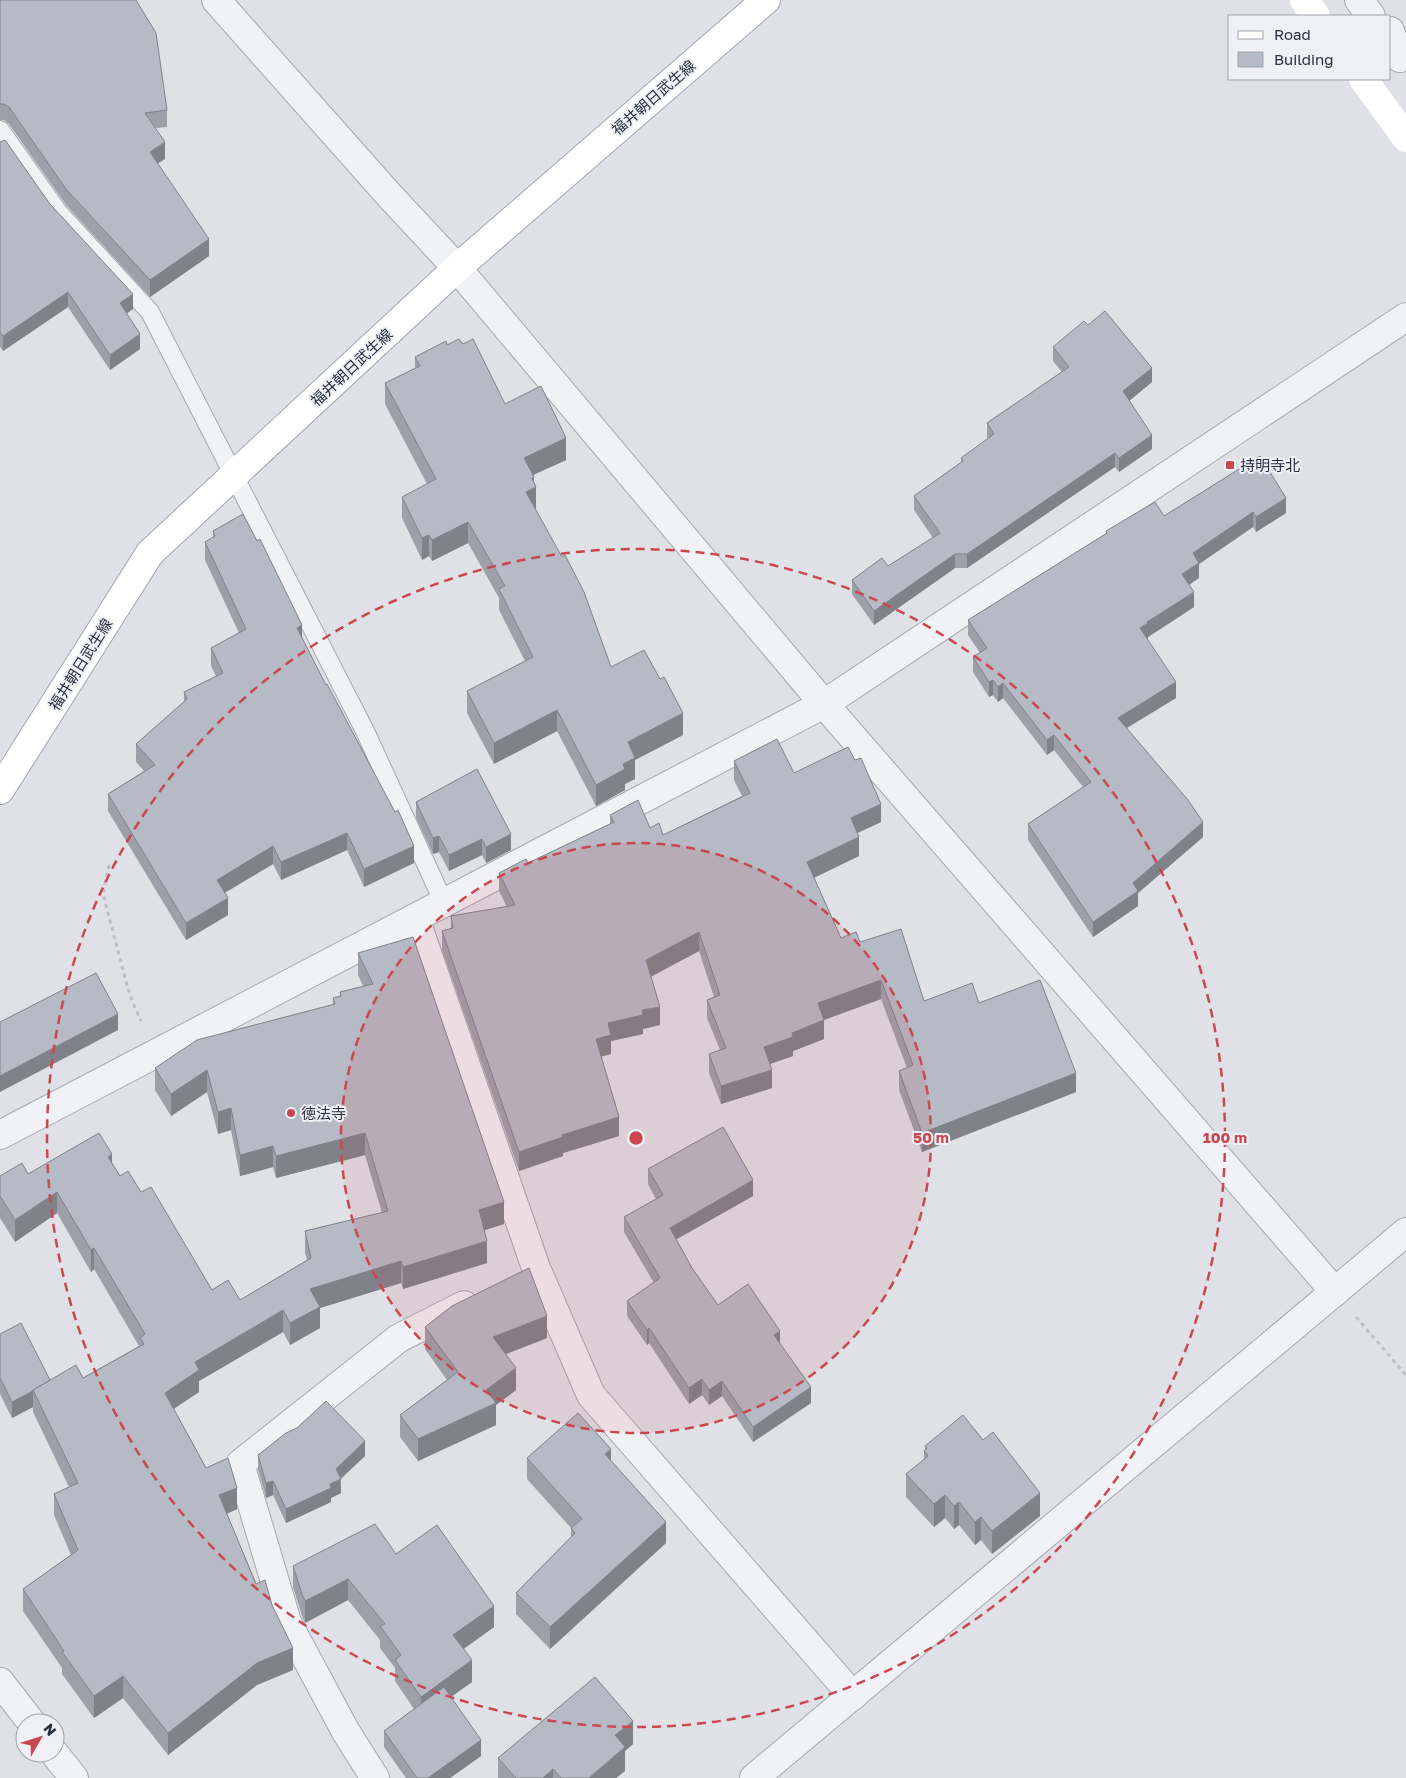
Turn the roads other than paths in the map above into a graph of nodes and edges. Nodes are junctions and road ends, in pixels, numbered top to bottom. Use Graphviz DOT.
graph roads {
  1 [pos="216,0"];
  2 [pos="766,0"];
  3 [pos="1304,0"];
  4 [pos="1359,0"];
  5 [pos="1378,0"];
  6 [pos="1315,15"];
  7 [pos="1369,15"];
  8 [pos="1384,15"];
  9 [pos="1391,33"];
  10 [pos="1401,55"];
  11 [pos="1364,80"];
  12 [pos="0,130"];
  13 [pos="1406,138"];
  14 [pos="457,268"];
  15 [pos="1406,317"];
  16 [pos="234,476"];
  17 [pos="824,704"];
  18 [pos="0,790"];
  19 [pos="444,903"];
  20 [pos="415,918"];
  21 [pos="0,1135"];
  22 [pos="1406,1232"];
  23 [pos="536,1268"];
  24 [pos="511,1281"];
  25 [pos="1335,1292"];
  26 [pos="485,1294"];
  27 [pos="0,1682"];
  28 [pos="853,1696"];
  29 [pos="24,1713"];
  30 [pos="62,1763"];
  31 [pos="74,1778"];
  32 [pos="374,1778"];
  33 [pos="754,1778"];
  1 -- 14 [label="street"];
  2 -- 14 [label="main road, 福井朝日武生線"];
  3 -- 6 [label="main road"];
  4 -- 7 [label="street"];
  5 -- 8 [label="street"];
  9 -- 10 [label="street"];
  11 -- 13 [label="main road"];
  12 -- 16 [label="lane"];
  14 -- 16 [label="main road, 福井朝日武生線"];
  14 -- 17 [label="street"];
  15 -- 17 [label="street"];
  16 -- 18 [label="main road, 福井朝日武生線"];
  16 -- 19 [label="lane"];
  17 -- 19 [label="street"];
  17 -- 25 [label="street"];
  19 -- 20 [label="street"];
  20 -- 21 [label="street"];
  20 -- 23 [label="street"];
  22 -- 25 [label="street"];
  23 -- 24 [label="street"];
  23 -- 28 [label="street"];
  25 -- 28 [label="street"];
  26 -- 32 [label="street"];
  27 -- 29 [label="street"];
  28 -- 33 [label="street"];
  30 -- 31 [label="street"];
}
